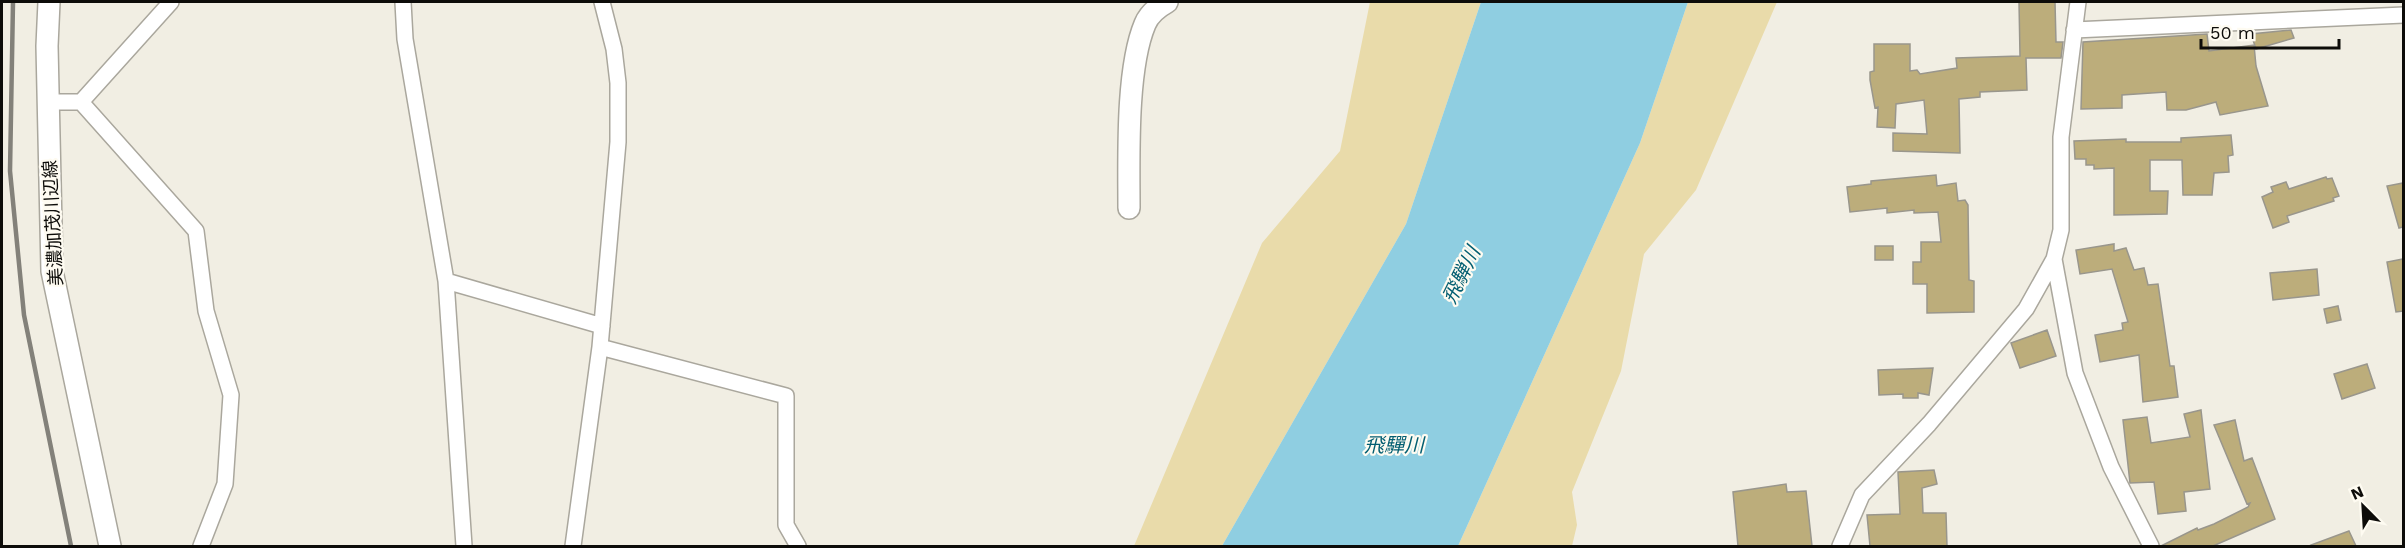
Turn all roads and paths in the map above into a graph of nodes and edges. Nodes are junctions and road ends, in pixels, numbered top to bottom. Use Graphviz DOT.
graph roads {
  1 [pos="49,2"];
  2 [pos="171,2"];
  3 [pos="403,2"];
  4 [pos="602,2"];
  5 [pos="1167,2"];
  6 [pos="2078,2"];
  7 [pos="2403,15"];
  8 [pos="2074,30"];
  9 [pos="48,102"];
  10 [pos="81,102"];
  11 [pos="1129,208"];
  12 [pos="2054,259"];
  13 [pos="446,281"];
  14 [pos="602,326"];
  15 [pos="600,347"];
  16 [pos="110,546"];
  17 [pos="201,546"];
  18 [pos="464,546"];
  19 [pos="573,546"];
  20 [pos="798,546"];
  21 [pos="1840,546"];
  22 [pos="2151,546"];
  1 -- 9 [label="main road, 美濃加茂川辺線"];
  2 -- 10 [label="street"];
  3 -- 13 [label="street"];
  4 -- 14 [label="street"];
  5 -- 11 [label="main road"];
  6 -- 8 [label="street"];
  7 -- 8 [label="street"];
  8 -- 12 [label="street"];
  9 -- 10 [label="street"];
  9 -- 16 [label="main road, 美濃加茂川辺線"];
  10 -- 17 [label="street"];
  12 -- 21 [label="street"];
  12 -- 22 [label="street"];
  13 -- 14 [label="street"];
  13 -- 18 [label="street"];
  14 -- 15 [label="street"];
  15 -- 19 [label="street"];
  15 -- 20 [label="street"];
}
